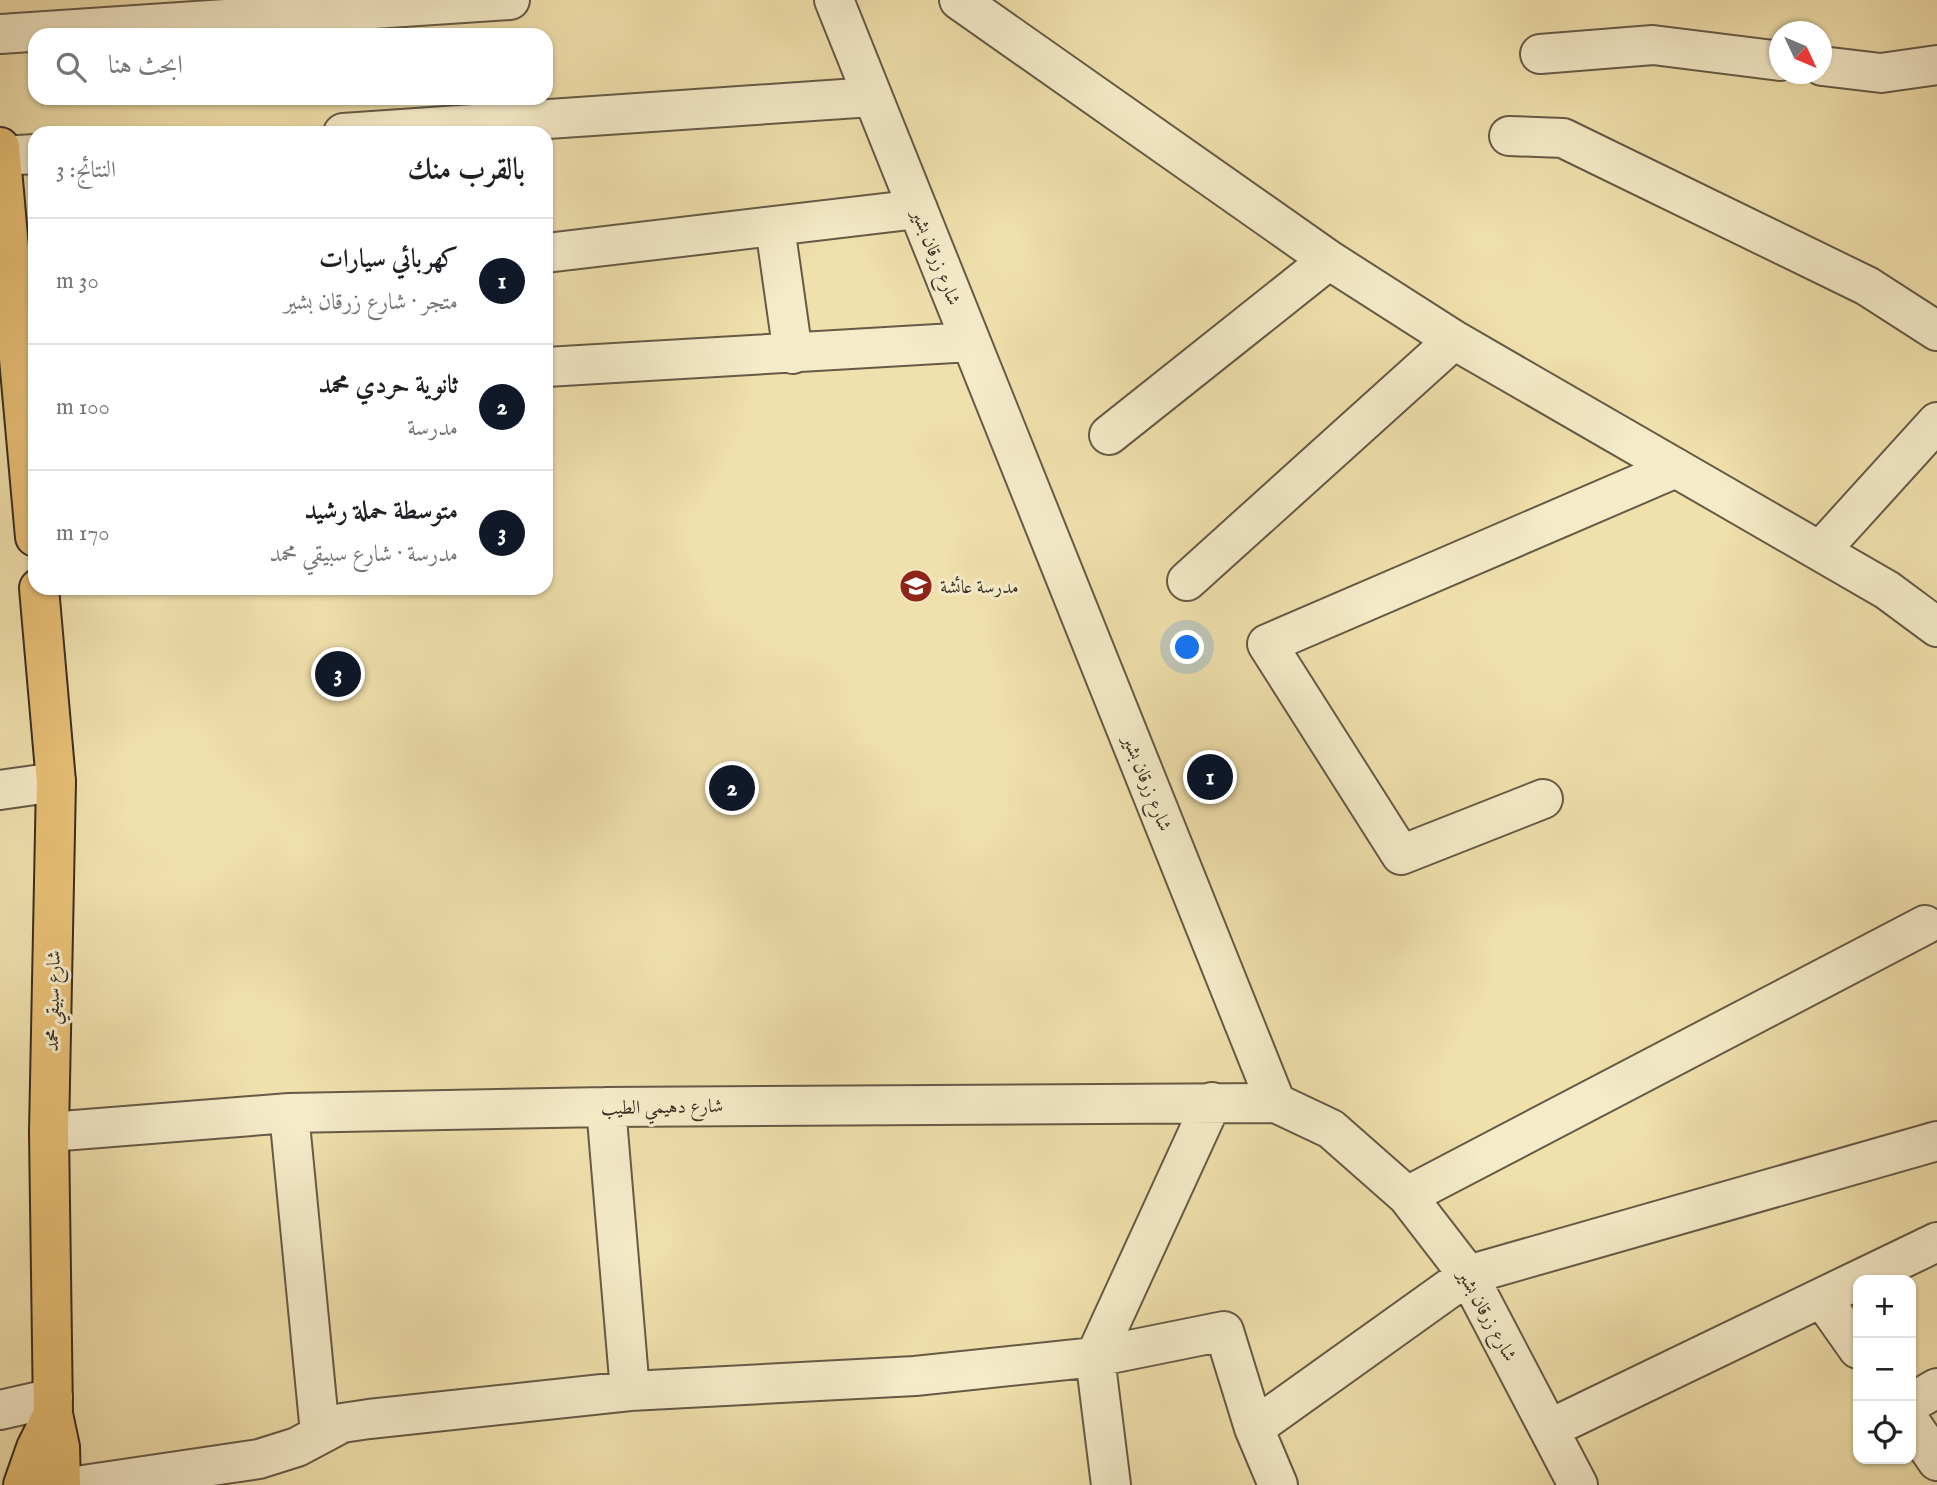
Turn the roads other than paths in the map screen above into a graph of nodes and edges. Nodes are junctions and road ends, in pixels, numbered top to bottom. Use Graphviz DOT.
graph roads {
  1 [pos="510,0"];
  2 [pos="834,0"];
  3 [pos="959,0"];
  4 [pos="415,3"];
  5 [pos="80,28"];
  6 [pos="28,32"];
  7 [pos="0,34"];
  8 [pos="1540,54"];
  9 [pos="1769,60"];
  10 [pos="1937,65"];
  11 [pos="1832,67"];
  12 [pos="872,97"];
  13 [pos="446,126"];
  14 [pos="1509,136"];
  15 [pos="12,152"];
  16 [pos="918,209"];
  17 [pos="775,227"];
  18 [pos="553,252"];
  19 [pos="1329,260"];
  20 [pos="1937,331"];
  21 [pos="1454,340"];
  22 [pos="971,342"];
  23 [pos="27,350"];
  24 [pos="793,354"];
  25 [pos="553,367"];
  26 [pos="28,373"];
  27 [pos="1937,422"];
  28 [pos="1110,435"];
  29 [pos="1676,468"];
  30 [pos="1820,551"];
  31 [pos="1187,581"];
  32 [pos="40,595"];
  33 [pos="1937,627"];
  34 [pos="56,782"];
  35 [pos="0,790"];
  36 [pos="1543,799"];
  37 [pos="1925,925"];
  38 [pos="1212,1102"];
  39 [pos="1276,1103"];
  40 [pos="606,1107"];
  41 [pos="289,1114"];
  42 [pos="49,1132"];
  43 [pos="1937,1142"];
  44 [pos="1407,1196"];
  45 [pos="1937,1242"];
  46 [pos="1468,1275"];
  47 [pos="1868,1275"];
  48 [pos="1853,1282"];
  49 [pos="1822,1298"];
  50 [pos="1853,1342"];
  51 [pos="1095,1357"];
  52 [pos="1937,1388"];
  53 [pos="629,1391"];
  54 [pos="1913,1401"];
  55 [pos="53,1406"];
  56 [pos="0,1410"];
  57 [pos="1254,1428"];
  58 [pos="1549,1429"];
  59 [pos="1916,1430"];
  60 [pos="320,1433"];
  61 [pos="1937,1461"];
  62 [pos="23,1485"];
  63 [pos="61,1485"];
  64 [pos="83,1485"];
  65 [pos="1111,1485"];
  66 [pos="1278,1485"];
  67 [pos="1578,1485"];
  1 -- 4 [label="street"];
  2 -- 12 [label="street, شارع زرقان بشير"];
  3 -- 19 [label="street"];
  4 -- 5 [label="street"];
  6 -- 7 [label="street"];
  8 -- 9 [label="street"];
  10 -- 11 [label="street"];
  12 -- 13 [label="street"];
  12 -- 16 [label="street, شارع زرقان بشير"];
  14 -- 20 [label="street"];
  15 -- 23 [label="main road"];
  16 -- 17 [label="street"];
  16 -- 22 [label="street, شارع زرقان بشير"];
  17 -- 18 [label="street"];
  17 -- 24 [label="street"];
  19 -- 21 [label="street"];
  19 -- 28 [label="street"];
  21 -- 29 [label="street"];
  21 -- 31 [label="street"];
  22 -- 24 [label="street"];
  22 -- 39 [label="street, شارع زرقان بشير"];
  23 -- 26 [label="main road"];
  24 -- 25 [label="street"];
  27 -- 30 [label="street"];
  29 -- 30 [label="street"];
  29 -- 36 [label="street"];
  30 -- 33 [label="street"];
  32 -- 34 [label="main road, شارع سبيقي محمد"];
  34 -- 35 [label="street"];
  34 -- 42 [label="main road, شارع سبيقي محمد"];
  37 -- 44 [label="street"];
  38 -- 39 [label="street, شارع دهيمي الطيب"];
  38 -- 40 [label="street, شارع دهيمي الطيب"];
  38 -- 51 [label="street"];
  39 -- 44 [label="street, شارع زرقان بشير"];
  40 -- 41 [label="street, شارع دهيمي الطيب"];
  40 -- 53 [label="street"];
  41 -- 42 [label="street, شارع دهيمي الطيب"];
  41 -- 60 [label="street"];
  42 -- 55 [label="main road, شارع سبيقي محمد"];
  43 -- 46 [label="street"];
  44 -- 46 [label="street, شارع زرقان بشير"];
  45 -- 47 [label="street"];
  46 -- 57 [label="street"];
  46 -- 58 [label="street, شارع زرقان بشير"];
  48 -- 49 [label="street"];
  49 -- 50 [label="street"];
  49 -- 58 [label="street"];
  51 -- 53 [label="street"];
  51 -- 57 [label="street"];
  51 -- 65 [label="street"];
  52 -- 54 [label="street"];
  53 -- 60 [label="street"];
  55 -- 56 [label="street"];
  55 -- 62 [label="main road, شارع سبيقي محمد"];
  55 -- 63 [label="main road, شارع سبيقي محمد"];
  57 -- 66 [label="street"];
  58 -- 67 [label="street, شارع زرقان بشير"];
  59 -- 61 [label="street"];
  60 -- 64 [label="street"];
}
